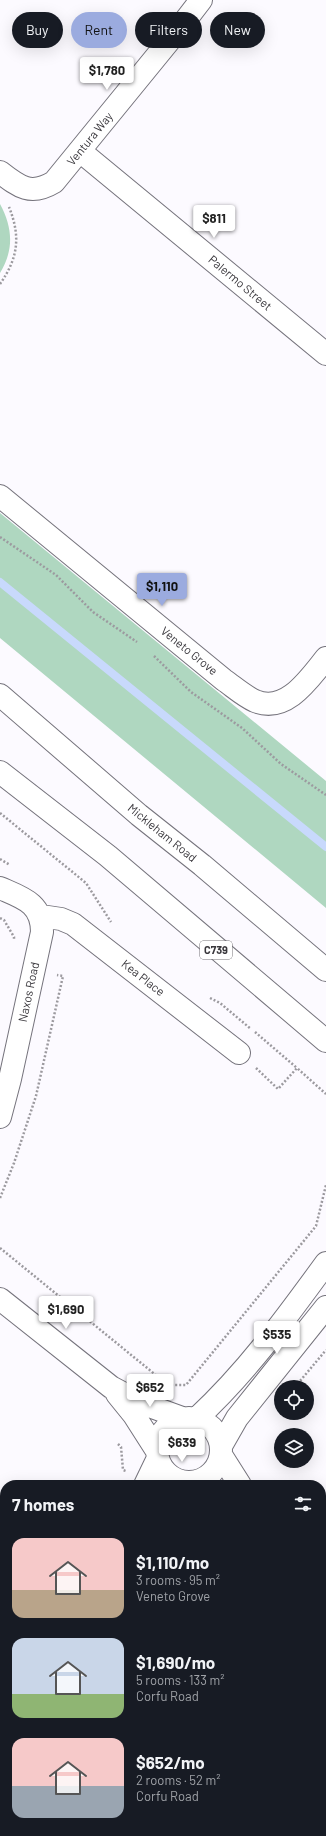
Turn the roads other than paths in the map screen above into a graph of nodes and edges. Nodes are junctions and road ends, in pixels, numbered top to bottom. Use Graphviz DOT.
graph roads {
  1 [pos="201,0"];
  2 [pos="80,151"];
  3 [pos="4,175"];
  4 [pos="326,354"];
  5 [pos="0,496"];
  6 [pos="326,658"];
  7 [pos="0,695"];
  8 [pos="0,772"];
  9 [pos="0,888"];
  10 [pos="41,916"];
  11 [pos="326,970"];
  12 [pos="326,1041"];
  13 [pos="239,1053"];
  14 [pos="0,1117"];
  15 [pos="326,1263"];
  16 [pos="0,1299"];
  17 [pos="326,1306"];
  18 [pos="111,1387"];
  19 [pos="191,1419"];
  20 [pos="221,1450"];
  21 [pos="158,1455"];
  22 [pos="147,1480"];
  23 [pos="177,1480"];
  24 [pos="201,1480"];
  25 [pos="237,1480"];
  1 -- 2 [label="street, Ventura Way"];
  2 -- 3 [label="street, Ventura Way"];
  2 -- 4 [label="street, Palermo Street"];
  5 -- 6 [label="street, Veneto Grove"];
  7 -- 11 [label="street, Mickleham Road"];
  8 -- 12 [label="street, C739"];
  9 -- 10 [label="street"];
  10 -- 13 [label="street, Kea Place"];
  10 -- 14 [label="street, Naxos Road"];
  15 -- 19 [label="street"];
  16 -- 18 [label="street"];
  17 -- 20 [label="street"];
  18 -- 19 [label="street"];
  18 -- 21 [label="street"];
  19 -- 20 [label="street"];
  19 -- 21 [label="street"];
  20 -- 24 [label="street"];
  20 -- 25 [label="street"];
  21 -- 22 [label="street"];
  21 -- 23 [label="street"];
}
